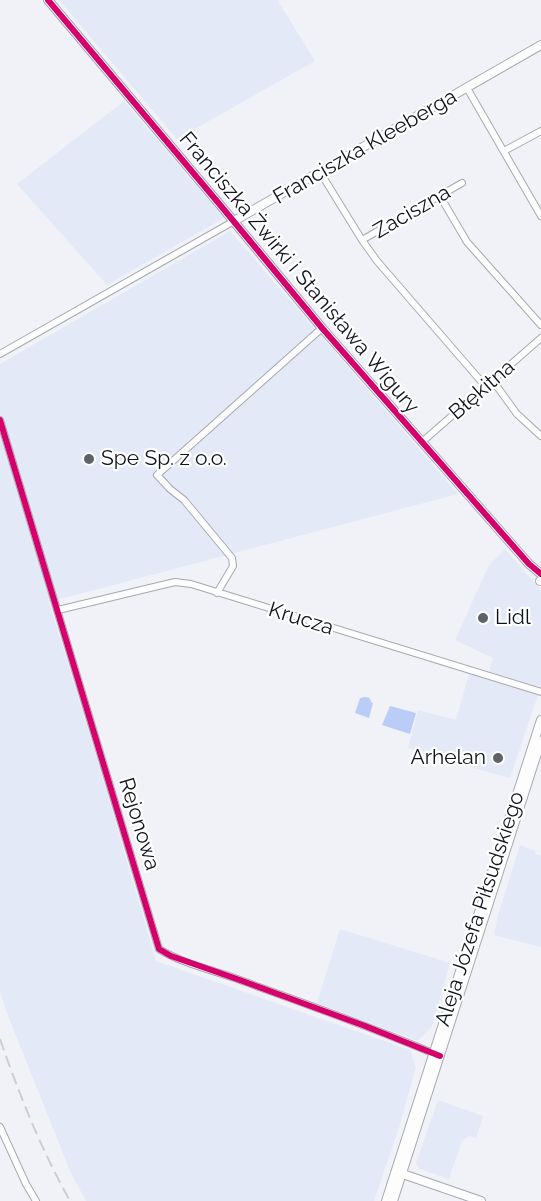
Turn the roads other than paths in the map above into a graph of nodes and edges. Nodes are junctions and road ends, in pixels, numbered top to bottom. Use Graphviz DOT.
graph roads {
  1 [pos="48,0"];
  2 [pos="541,45"];
  3 [pos="467,88"];
  4 [pos="541,131"];
  5 [pos="504,151"];
  6 [pos="320,172"];
  7 [pos="462,183"];
  8 [pos="440,196"];
  9 [pos="541,216"];
  10 [pos="234,221"];
  11 [pos="362,240"];
  12 [pos="541,325"];
  13 [pos="322,328"];
  14 [pos="541,338"];
  15 [pos="0,354"];
  16 [pos="493,381"];
  17 [pos="486,387"];
  18 [pos="0,420"];
  19 [pos="541,436"];
  20 [pos="423,442"];
  21 [pos="541,580"];
  22 [pos="217,593"];
  23 [pos="58,610"];
  24 [pos="541,692"];
  25 [pos="541,720"];
  26 [pos="541,741"];
  27 [pos="437,1055"];
  28 [pos="0,1127"];
  29 [pos="399,1172"];
  30 [pos="36,1201"];
  31 [pos="386,1201"];
  32 [pos="393,1201"];
  33 [pos="481,1201"];
  1 -- 10 [label="street, Franciszka Żwirki i Stanisława Wigury"];
  2 -- 3 [label="street, Franciszka Kleeberga"];
  3 -- 5 [label="street"];
  3 -- 6 [label="street, Franciszka Kleeberga"];
  4 -- 5 [label="street"];
  5 -- 9 [label="street"];
  6 -- 10 [label="street, Franciszka Kleeberga"];
  6 -- 11 [label="street"];
  7 -- 8 [label="street, Zaciszna"];
  8 -- 11 [label="street, Zaciszna"];
  8 -- 12 [label="street"];
  10 -- 13 [label="street, Franciszka Żwirki i Stanisława Wigury"];
  10 -- 15 [label="street, Franciszka Kleeberga"];
  11 -- 17 [label="street"];
  13 -- 20 [label="street, Franciszka Żwirki i Stanisława Wigury"];
  13 -- 22 [label="street"];
  14 -- 16 [label="street, Błękitna"];
  16 -- 17 [label="street, Błękitna"];
  16 -- 19 [label="street"];
  17 -- 20 [label="street, Błękitna"];
  18 -- 23 [label="street, Rejonowa"];
  20 -- 21 [label="street, Franciszka Żwirki i Stanisława Wigury"];
  22 -- 23 [label="street, Krucza"];
  22 -- 24 [label="street, Krucza"];
  23 -- 27 [label="street, Rejonowa"];
  25 -- 27 [label="street, Aleja Józefa Piłsudskiego"];
  26 -- 27 [label="street, Aleja Józefa Piłsudskiego"];
  27 -- 29 [label="street, Aleja Józefa Piłsudskiego"];
  28 -- 30 [label="street"];
  29 -- 31 [label="street, Aleja Józefa Piłsudskiego"];
  29 -- 32 [label="street, Aleja Józefa Piłsudskiego"];
  29 -- 33 [label="street"];
}
